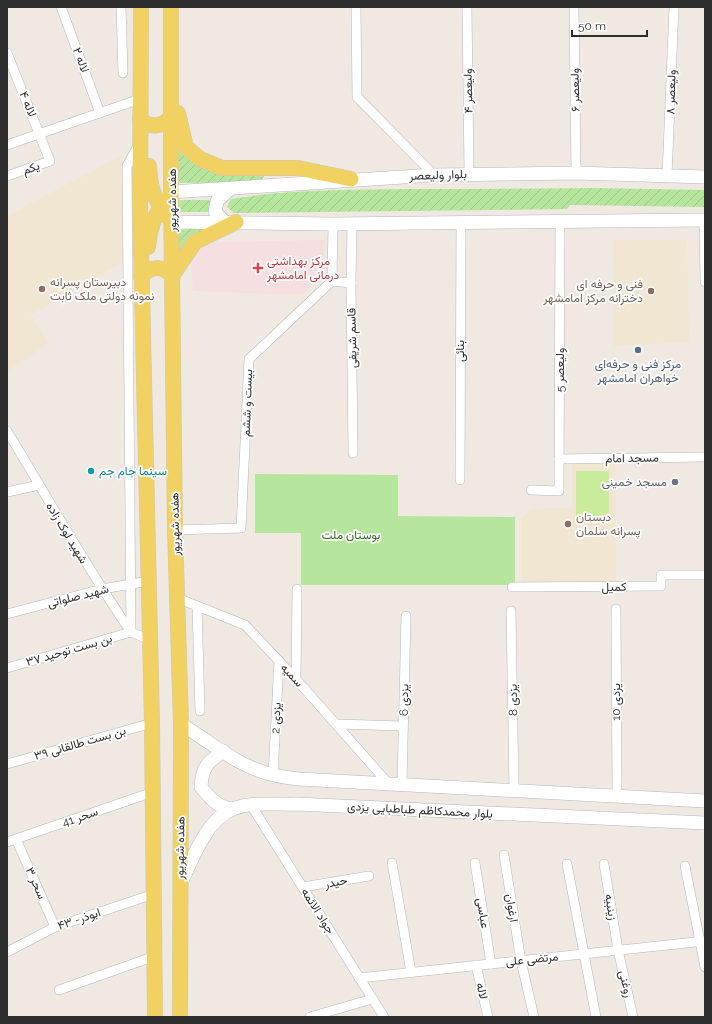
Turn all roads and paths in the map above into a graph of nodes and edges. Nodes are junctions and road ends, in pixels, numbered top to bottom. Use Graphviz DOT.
graph roads {
  1 [pos="61,7"];
  2 [pos="121,7"];
  3 [pos="141,7"];
  4 [pos="171,7"];
  5 [pos="356,7"];
  6 [pos="467,7"];
  7 [pos="574,7"];
  8 [pos="674,7"];
  9 [pos="7,53"];
  10 [pos="123,73"];
  11 [pos="172,85"];
  12 [pos="140,99"];
  13 [pos="100,113"];
  14 [pos="172,115"];
  15 [pos="140,119"];
  16 [pos="40,134"];
  17 [pos="140,143"];
  18 [pos="7,145"];
  19 [pos="576,173"];
  20 [pos="469,174"];
  21 [pos="434,175"];
  22 [pos="7,176"];
  23 [pos="667,176"];
  24 [pos="705,177"];
  25 [pos="351,179"];
  26 [pos="230,189"];
  27 [pos="171,192"];
  28 [pos="160,207"];
  29 [pos="704,220"];
  30 [pos="560,221"];
  31 [pos="172,222"];
  32 [pos="231,222"];
  33 [pos="460,222"];
  34 [pos="333,224"];
  35 [pos="352,224"];
  36 [pos="141,276"];
  37 [pos="172,276"];
  38 [pos="332,281"];
  39 [pos="705,282"];
  40 [pos="351,283"];
  41 [pos="135,311"];
  42 [pos="7,431"];
  43 [pos="353,453"];
  44 [pos="705,458"];
  45 [pos="560,459"];
  46 [pos="460,480"];
  47 [pos="39,485"];
  48 [pos="531,490"];
  49 [pos="7,492"];
  50 [pos="175,530"];
  51 [pos="705,575"];
  52 [pos="149,581"];
  53 [pos="131,583"];
  54 [pos="512,587"];
  55 [pos="102,589"];
  56 [pos="296,589"];
  57 [pos="177,598"];
  58 [pos="197,606"];
  59 [pos="616,609"];
  60 [pos="511,611"];
  61 [pos="7,614"];
  62 [pos="406,616"];
  63 [pos="131,632"];
  64 [pos="150,640"];
  65 [pos="279,661"];
  66 [pos="7,668"];
  67 [pos="296,679"];
  68 [pos="200,711"];
  69 [pos="152,723"];
  70 [pos="182,724"];
  71 [pos="337,724"];
  72 [pos="404,726"];
  73 [pos="223,752"];
  74 [pos="7,764"];
  75 [pos="273,775"];
  76 [pos="386,782"];
  77 [pos="402,783"];
  78 [pos="514,790"];
  79 [pos="153,792"];
  80 [pos="617,796"];
  81 [pos="705,801"];
  82 [pos="251,805"];
  83 [pos="232,809"];
  84 [pos="705,824"];
  85 [pos="11,841"];
  86 [pos="504,855"];
  87 [pos="392,863"];
  88 [pos="475,863"];
  89 [pos="567,864"];
  90 [pos="604,864"];
  91 [pos="685,866"];
  92 [pos="369,876"];
  93 [pos="180,887"];
  94 [pos="303,887"];
  95 [pos="154,894"];
  96 [pos="55,927"];
  97 [pos="702,941"];
  98 [pos="618,950"];
  99 [pos="7,952"];
  100 [pos="583,954"];
  101 [pos="155,956"];
  102 [pos="521,960"];
  103 [pos="491,964"];
  104 [pos="476,965"];
  105 [pos="705,968"];
  106 [pos="410,972"];
  107 [pos="360,978"];
  108 [pos="59,990"];
  109 [pos="372,999"];
  110 [pos="155,1017"];
  111 [pos="180,1017"];
  112 [pos="310,1017"];
  113 [pos="384,1017"];
  114 [pos="488,1017"];
  115 [pos="534,1017"];
  116 [pos="596,1017"];
  117 [pos="633,1017"];
  1 -- 13 [label="street, لاله ۲"];
  2 -- 10 [label="street"];
  3 -- 12 [label="main road, هفده شهریور"];
  4 -- 11 [label="main road, هفده شهریور"];
  5 -- 21 [label="street"];
  6 -- 20 [label="street, ولیعصر ۴"];
  7 -- 19 [label="street, ولیعصر ۶"];
  8 -- 23 [label="street, ولیعصر ۸"];
  9 -- 16 [label="street, لاله ۴"];
  11 -- 14 [label="main road, هفده شهریور"];
  11 -- 25 [label="main road"];
  12 -- 13 [label="street"];
  12 -- 15 [label="main road, هفده شهریور"];
  13 -- 16 [label="street"];
  14 -- 15 [label="main road"];
  14 -- 27 [label="main road, هفده شهریور"];
  15 -- 17 [label="main road, هفده شهریور"];
  15 -- 28 [label="main road"];
  16 -- 18 [label="street"];
  16 -- 22 [label="street, یکم"];
  17 -- 36 [label="main road, هفده شهریور"];
  17 -- 41 [label="street"];
  19 -- 20 [label="main road, بلوار ولیعصر"];
  19 -- 23 [label="main road, بلوار ولیعصر"];
  20 -- 21 [label="main road, بلوار ولیعصر"];
  21 -- 25 [label="main road, بلوار ولیعصر"];
  23 -- 24 [label="main road, بلوار ولیعصر"];
  25 -- 26 [label="main road, بلوار ولیعصر"];
  26 -- 27 [label="main road, بلوار ولیعصر"];
  26 -- 32 [label="main road"];
  27 -- 28 [label="main road"];
  27 -- 31 [label="main road, هفده شهریور"];
  28 -- 31 [label="main road"];
  28 -- 36 [label="main road"];
  29 -- 30 [label="main road"];
  29 -- 39 [label="street"];
  30 -- 33 [label="main road"];
  30 -- 45 [label="street, ولیعصر 5"];
  31 -- 32 [label="main road"];
  31 -- 37 [label="main road, هفده شهریور"];
  32 -- 34 [label="main road"];
  32 -- 37 [label="main road"];
  33 -- 35 [label="main road"];
  33 -- 46 [label="street, بنائی"];
  34 -- 35 [label="main road"];
  34 -- 38 [label="street"];
  35 -- 40 [label="street, قاسم شریفی"];
  36 -- 37 [label="main road"];
  36 -- 41 [label="main road, هفده شهریور"];
  37 -- 50 [label="main road, هفده شهریور"];
  38 -- 40 [label="street"];
  38 -- 50 [label="street, بیست و ششم"];
  40 -- 43 [label="street, قاسم شریفی"];
  41 -- 52 [label="main road, هفده شهریور"];
  41 -- 53 [label="street"];
  42 -- 47 [label="street, شهید لوک زاده"];
  44 -- 45 [label="street, مسجد امام"];
  45 -- 48 [label="street, ولیعصر 5"];
  47 -- 49 [label="street"];
  47 -- 55 [label="street, شهید لوک زاده"];
  50 -- 57 [label="main road, هفده شهریور"];
  51 -- 54 [label="street, کمیل"];
  52 -- 53 [label="street, شهید صلواتی"];
  52 -- 64 [label="main road, هفده شهریور"];
  53 -- 55 [label="street, شهید صلواتی"];
  53 -- 63 [label="street"];
  55 -- 61 [label="street, شهید صلواتی"];
  55 -- 63 [label="street, شهید لوک زاده"];
  56 -- 67 [label="street"];
  57 -- 58 [label="street, سمیه"];
  57 -- 70 [label="main road, هفده شهریور"];
  58 -- 65 [label="street, سمیه"];
  58 -- 68 [label="street"];
  59 -- 80 [label="street, یزدی 10"];
  60 -- 78 [label="street, یزدی 8"];
  62 -- 72 [label="street, یزدی 6"];
  63 -- 64 [label="street"];
  63 -- 66 [label="street, بن بست توحید ۳۷"];
  64 -- 69 [label="main road, هفده شهریور"];
  65 -- 67 [label="street, سمیه"];
  65 -- 75 [label="street, یزدی 2"];
  67 -- 71 [label="street, سمیه"];
  69 -- 74 [label="street, بن‌ بست طالقانی ۳۹"];
  69 -- 79 [label="main road, هفده شهریور"];
  70 -- 73 [label="main road, بلوار محمدکاظم طباطبایی یزدی"];
  70 -- 93 [label="main road, هفده شهریور"];
  71 -- 72 [label="street"];
  71 -- 76 [label="street, سمیه"];
  72 -- 77 [label="street, یزدی 6"];
  73 -- 75 [label="main road, بلوار محمدکاظم طباطبایی یزدی"];
  73 -- 83 [label="main road"];
  75 -- 76 [label="main road, بلوار محمدکاظم طباطبایی یزدی"];
  76 -- 77 [label="main road, بلوار محمدکاظم طباطبایی یزدی"];
  77 -- 78 [label="main road, بلوار محمدکاظم طباطبایی یزدی"];
  78 -- 80 [label="main road, بلوار محمدکاظم طباطبایی یزدی"];
  79 -- 85 [label="street, سحر 41"];
  79 -- 95 [label="main road, هفده شهریور"];
  80 -- 81 [label="main road, بلوار محمدکاظم طباطبایی یزدی"];
  82 -- 83 [label="main road, بلوار محمدکاظم طباطبایی یزدی"];
  82 -- 84 [label="main road, بلوار محمدکاظم طباطبایی یزدی"];
  82 -- 94 [label="street, جواد الائمه"];
  83 -- 93 [label="main road, بلوار محمدکاظم طباطبایی یزدی"];
  85 -- 96 [label="street, سحر ۳"];
  86 -- 102 [label="street, ارغوان"];
  87 -- 106 [label="street"];
  88 -- 103 [label="street, عباسی"];
  89 -- 100 [label="street"];
  90 -- 98 [label="street, زینبیه"];
  91 -- 97 [label="street"];
  92 -- 94 [label="street, حیدر"];
  93 -- 111 [label="main road, هفده شهریور"];
  94 -- 107 [label="street, جواد الائمه"];
  95 -- 96 [label="street, ابوذر- ۴۳"];
  95 -- 101 [label="main road, هفده شهریور"];
  96 -- 99 [label="street, ابوذر- ۴۳"];
  97 -- 98 [label="street, مرتضی علی"];
  97 -- 105 [label="street"];
  98 -- 100 [label="street, مرتضی علی"];
  98 -- 117 [label="street, روغنی"];
  100 -- 102 [label="street, مرتضی علی"];
  100 -- 116 [label="street"];
  101 -- 108 [label="street"];
  101 -- 110 [label="main road, هفده شهریور"];
  102 -- 103 [label="street, مرتضی علی"];
  102 -- 115 [label="street, ارغوان"];
  103 -- 104 [label="street, مرتضی علی"];
  104 -- 106 [label="street, مرتضی علی"];
  104 -- 114 [label="street, لاله"];
  106 -- 107 [label="street, مرتضی علی"];
  107 -- 109 [label="street, جواد الائمه"];
  109 -- 112 [label="street"];
  109 -- 113 [label="street, جواد الائمه"];
}
